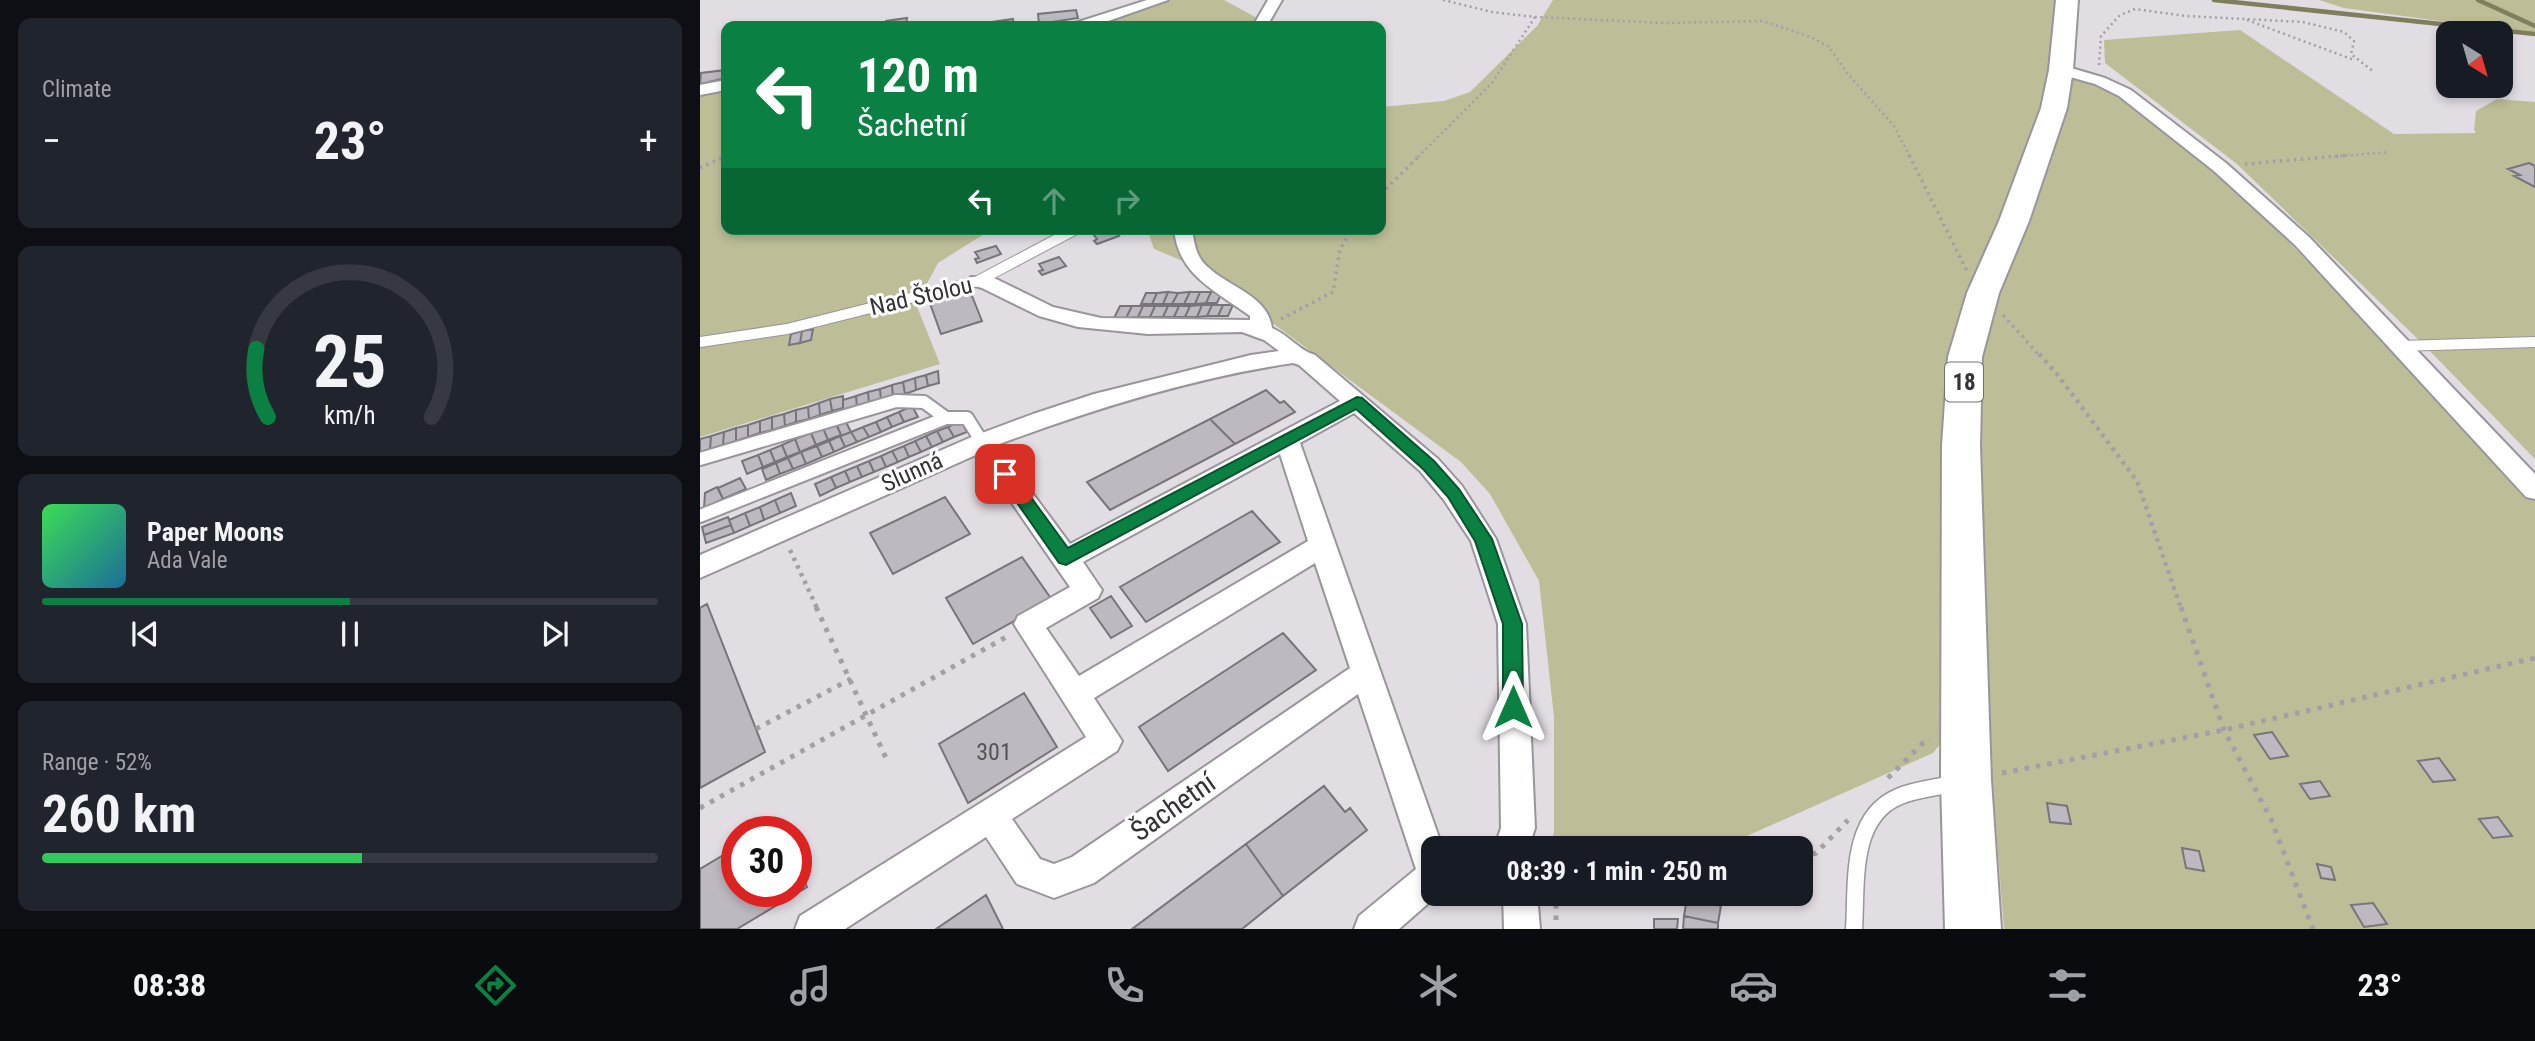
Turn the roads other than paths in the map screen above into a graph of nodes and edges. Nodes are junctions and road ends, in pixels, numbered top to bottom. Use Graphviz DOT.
graph roads {
  1 [pos="1161,0"];
  2 [pos="1275,0"];
  3 [pos="2067,0"];
  4 [pos="1096,21"];
  5 [pos="1263,21"];
  6 [pos="2073,74"];
  7 [pos="721,86"];
  8 [pos="700,90"];
  9 [pos="1065,235"];
  10 [pos="1184,235"];
  11 [pos="978,281"];
  12 [pos="1262,330"];
  13 [pos="700,342"];
  14 [pos="2535,342"];
  15 [pos="2399,346"];
  16 [pos="1294,356"];
  17 [pos="1357,402"];
  18 [pos="946,418"];
  19 [pos="1287,440"];
  20 [pos="982,442"];
  21 [pos="700,459"];
  22 [pos="2535,490"];
  23 [pos="700,516"];
  24 [pos="1322,546"];
  25 [pos="1066,558"];
  26 [pos="700,566"];
  27 [pos="1367,673"];
  28 [pos="1074,694"];
  29 [pos="1966,780"];
  30 [pos="990,815"];
  31 [pos="1422,836"];
  32 [pos="1515,836"];
  33 [pos="1421,887"];
  34 [pos="1521,906"];
  35 [pos="813,929"];
  36 [pos="1373,929"];
  37 [pos="1522,929"];
  38 [pos="1854,929"];
  39 [pos="1973,929"];
  1 -- 4 [label="street"];
  2 -- 5 [label="street"];
  3 -- 6 [label="main road, 18"];
  6 -- 15 [label="street"];
  6 -- 29 [label="main road, 18"];
  7 -- 8 [label="street"];
  9 -- 11 [label="lane"];
  10 -- 12 [label="street"];
  11 -- 12 [label="street, Nad Štolou"];
  11 -- 13 [label="lane, Nad Štolou"];
  12 -- 16 [label="street"];
  14 -- 15 [label="lane"];
  15 -- 22 [label="street"];
  16 -- 17 [label="street"];
  16 -- 20 [label="street, Slunná"];
  17 -- 19 [label="street"];
  17 -- 32 [label="street"];
  18 -- 20 [label="lane"];
  18 -- 21 [label="lane"];
  18 -- 23 [label="lane"];
  19 -- 24 [label="street"];
  19 -- 25 [label="street"];
  20 -- 25 [label="street"];
  20 -- 26 [label="street, Slunná"];
  24 -- 27 [label="street"];
  24 -- 28 [label="street"];
  25 -- 28 [label="street"];
  27 -- 30 [label="street, Šachetní"];
  27 -- 31 [label="street"];
  28 -- 30 [label="street"];
  29 -- 38 [label="lane"];
  29 -- 39 [label="main road, 18"];
  30 -- 35 [label="street"];
  33 -- 36 [label="street"];
  34 -- 37 [label="street"];
}
